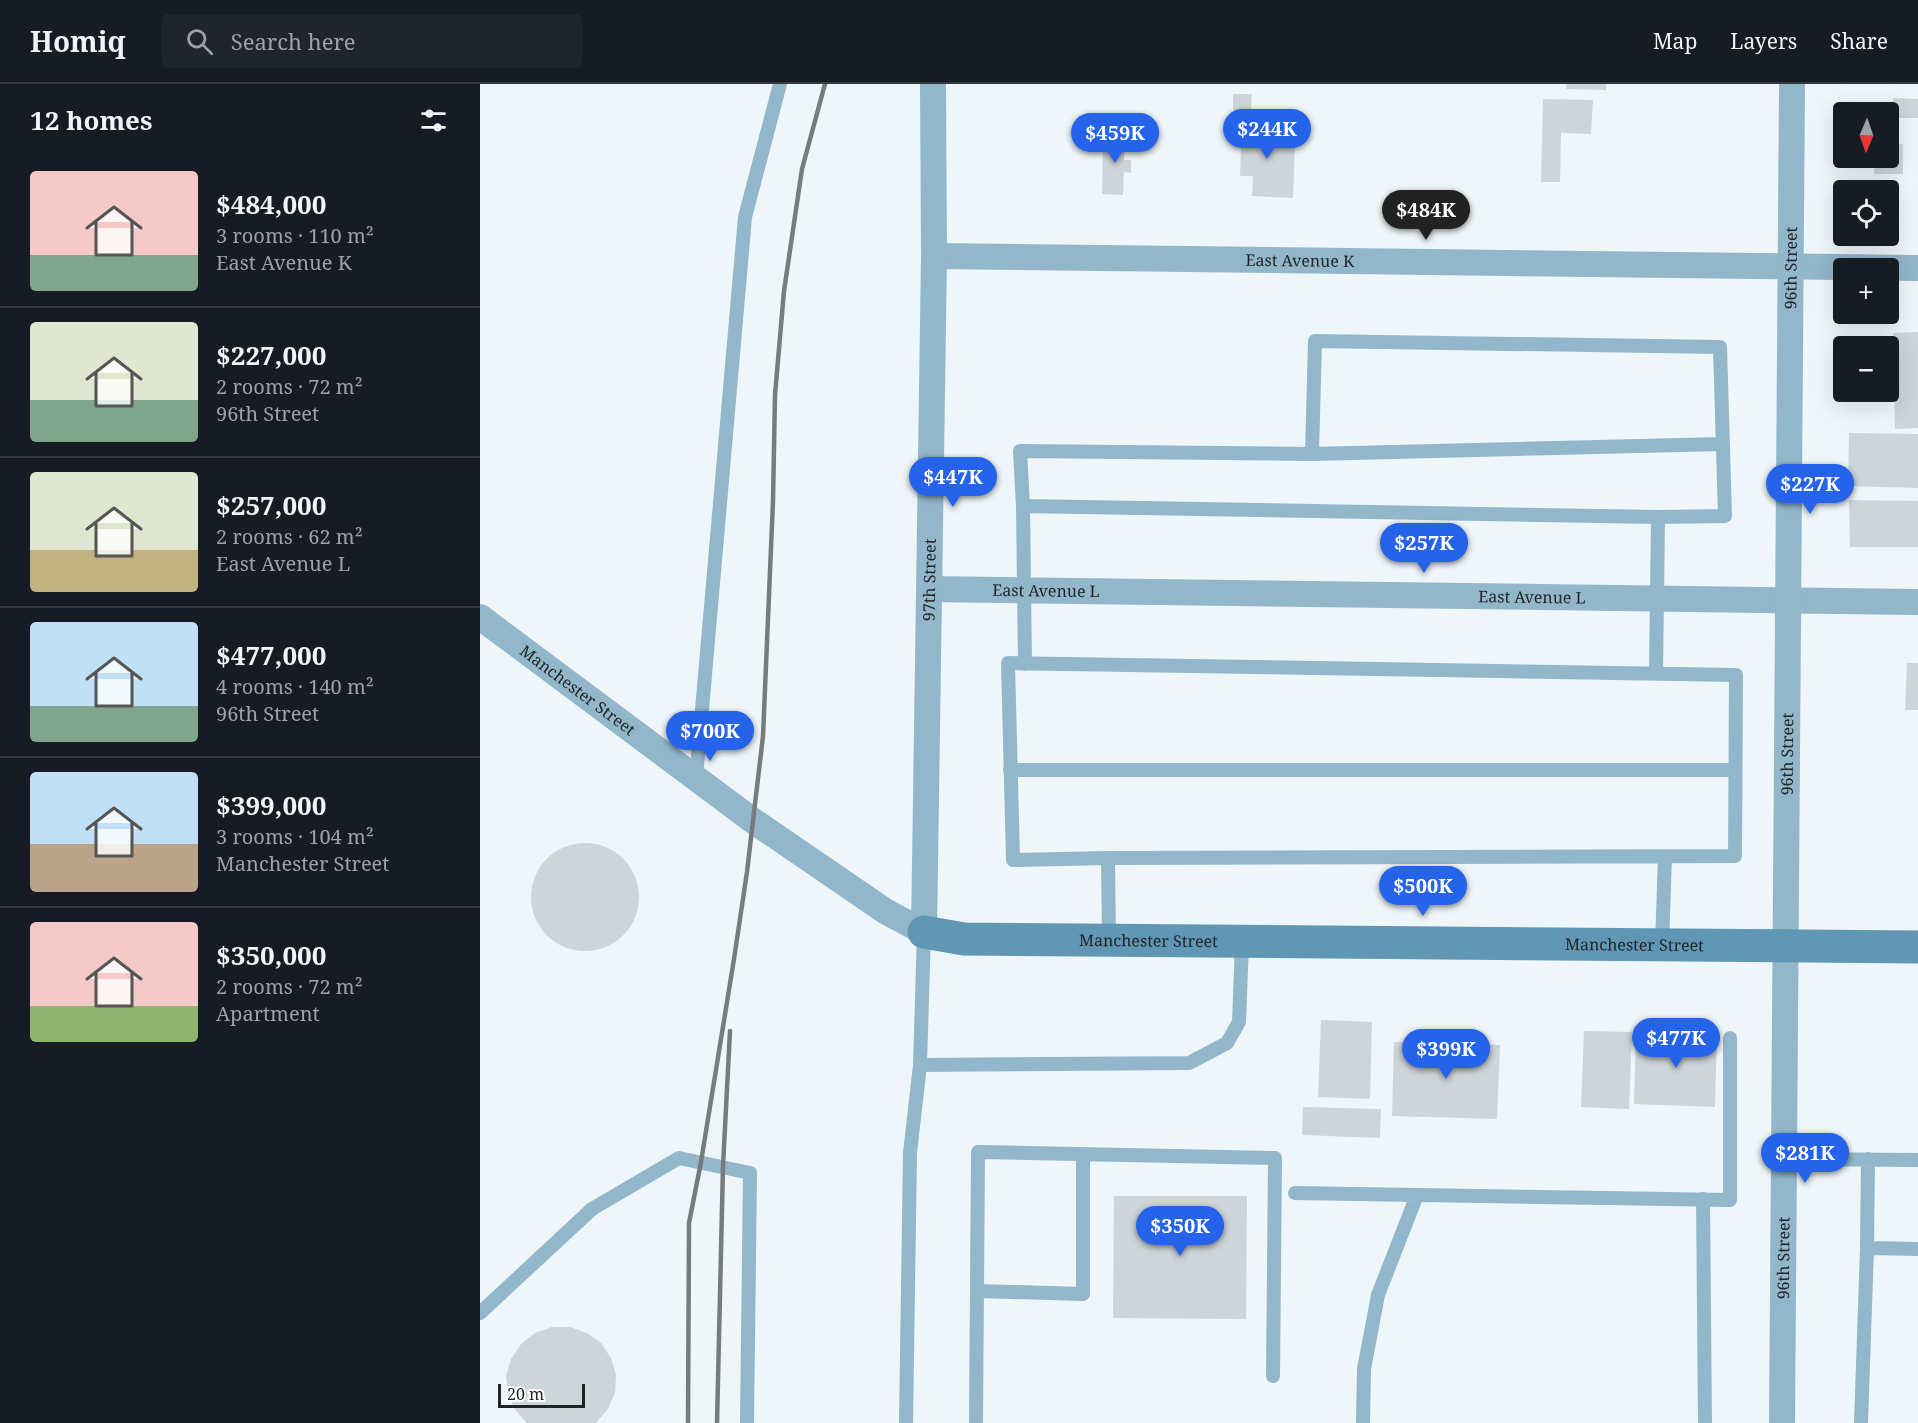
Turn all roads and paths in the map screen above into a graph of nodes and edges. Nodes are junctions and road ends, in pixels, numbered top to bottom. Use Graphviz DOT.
graph roads {
  1 [pos="780,84"];
  2 [pos="933,84"];
  3 [pos="1792,84"];
  4 [pos="934,256"];
  5 [pos="1791,267"];
  6 [pos="1918,268"];
  7 [pos="1723,444"];
  8 [pos="1312,454"];
  9 [pos="1023,506"];
  10 [pos="1658,517"];
  11 [pos="930,589"];
  12 [pos="1024,590"];
  13 [pos="1657,599"];
  14 [pos="1787,601"];
  15 [pos="1918,602"];
  16 [pos="480,617"];
  17 [pos="1025,664"];
  18 [pos="1656,674"];
  19 [pos="1010,770"];
  20 [pos="1735,770"];
  21 [pos="696,778"];
  22 [pos="1665,856"];
  23 [pos="1108,858"];
  24 [pos="924,932"];
  25 [pos="1109,941"];
  26 [pos="1242,942"];
  27 [pos="1662,945"];
  28 [pos="1785,945"];
  29 [pos="1918,947"];
  30 [pos="1730,1038"];
  31 [pos="920,1065"];
  32 [pos="1083,1154"];
  33 [pos="1783,1159"];
  34 [pos="1868,1159"];
  35 [pos="1918,1160"];
  36 [pos="1295,1193"];
  37 [pos="1417,1195"];
  38 [pos="1703,1199"];
  39 [pos="1867,1248"];
  40 [pos="1918,1249"];
  41 [pos="977,1291"];
  42 [pos="480,1313"];
  43 [pos="1273,1376"];
  44 [pos="747,1423"];
  45 [pos="906,1423"];
  46 [pos="976,1423"];
  47 [pos="1363,1423"];
  48 [pos="1705,1423"];
  49 [pos="1782,1423"];
  50 [pos="1861,1423"];
  1 -- 21 [label="lane"];
  2 -- 4 [label="street, 97th Street"];
  3 -- 5 [label="street, 96th Street"];
  4 -- 5 [label="street, East Avenue K"];
  4 -- 11 [label="street, 97th Street"];
  5 -- 6 [label="street, East Avenue K"];
  5 -- 14 [label="street, 96th Street"];
  7 -- 8 [label="lane"];
  7 -- 8 [label="lane"];
  7 -- 10 [label="lane"];
  8 -- 9 [label="lane"];
  9 -- 10 [label="lane"];
  9 -- 12 [label="lane"];
  10 -- 13 [label="lane"];
  11 -- 12 [label="street, East Avenue L"];
  11 -- 24 [label="street, 97th Street"];
  12 -- 13 [label="street, East Avenue L"];
  12 -- 17 [label="lane"];
  13 -- 14 [label="street, East Avenue L"];
  13 -- 18 [label="lane"];
  14 -- 15 [label="street, East Avenue L"];
  14 -- 28 [label="street, 96th Street"];
  16 -- 21 [label="street, Manchester Street"];
  17 -- 18 [label="lane"];
  17 -- 19 [label="lane"];
  18 -- 20 [label="lane"];
  19 -- 20 [label="lane"];
  19 -- 23 [label="lane"];
  20 -- 22 [label="lane"];
  21 -- 24 [label="street, Manchester Street"];
  22 -- 23 [label="lane"];
  22 -- 27 [label="lane"];
  23 -- 25 [label="lane"];
  24 -- 25 [label="street, Manchester Street"];
  24 -- 31 [label="lane"];
  25 -- 26 [label="street, Manchester Street"];
  26 -- 27 [label="street, Manchester Street"];
  26 -- 31 [label="lane"];
  27 -- 28 [label="street, Manchester Street"];
  28 -- 29 [label="street, Manchester Street"];
  28 -- 33 [label="street, 96th Street"];
  30 -- 38 [label="lane"];
  31 -- 45 [label="lane"];
  32 -- 41 [label="lane"];
  32 -- 41 [label="lane"];
  32 -- 43 [label="lane"];
  33 -- 34 [label="lane"];
  33 -- 49 [label="street, 96th Street"];
  34 -- 35 [label="lane"];
  34 -- 39 [label="lane"];
  36 -- 37 [label="lane"];
  37 -- 38 [label="lane"];
  37 -- 47 [label="lane"];
  38 -- 48 [label="lane"];
  39 -- 40 [label="lane"];
  39 -- 50 [label="lane"];
  41 -- 46 [label="lane"];
  42 -- 44 [label="lane"];
}
